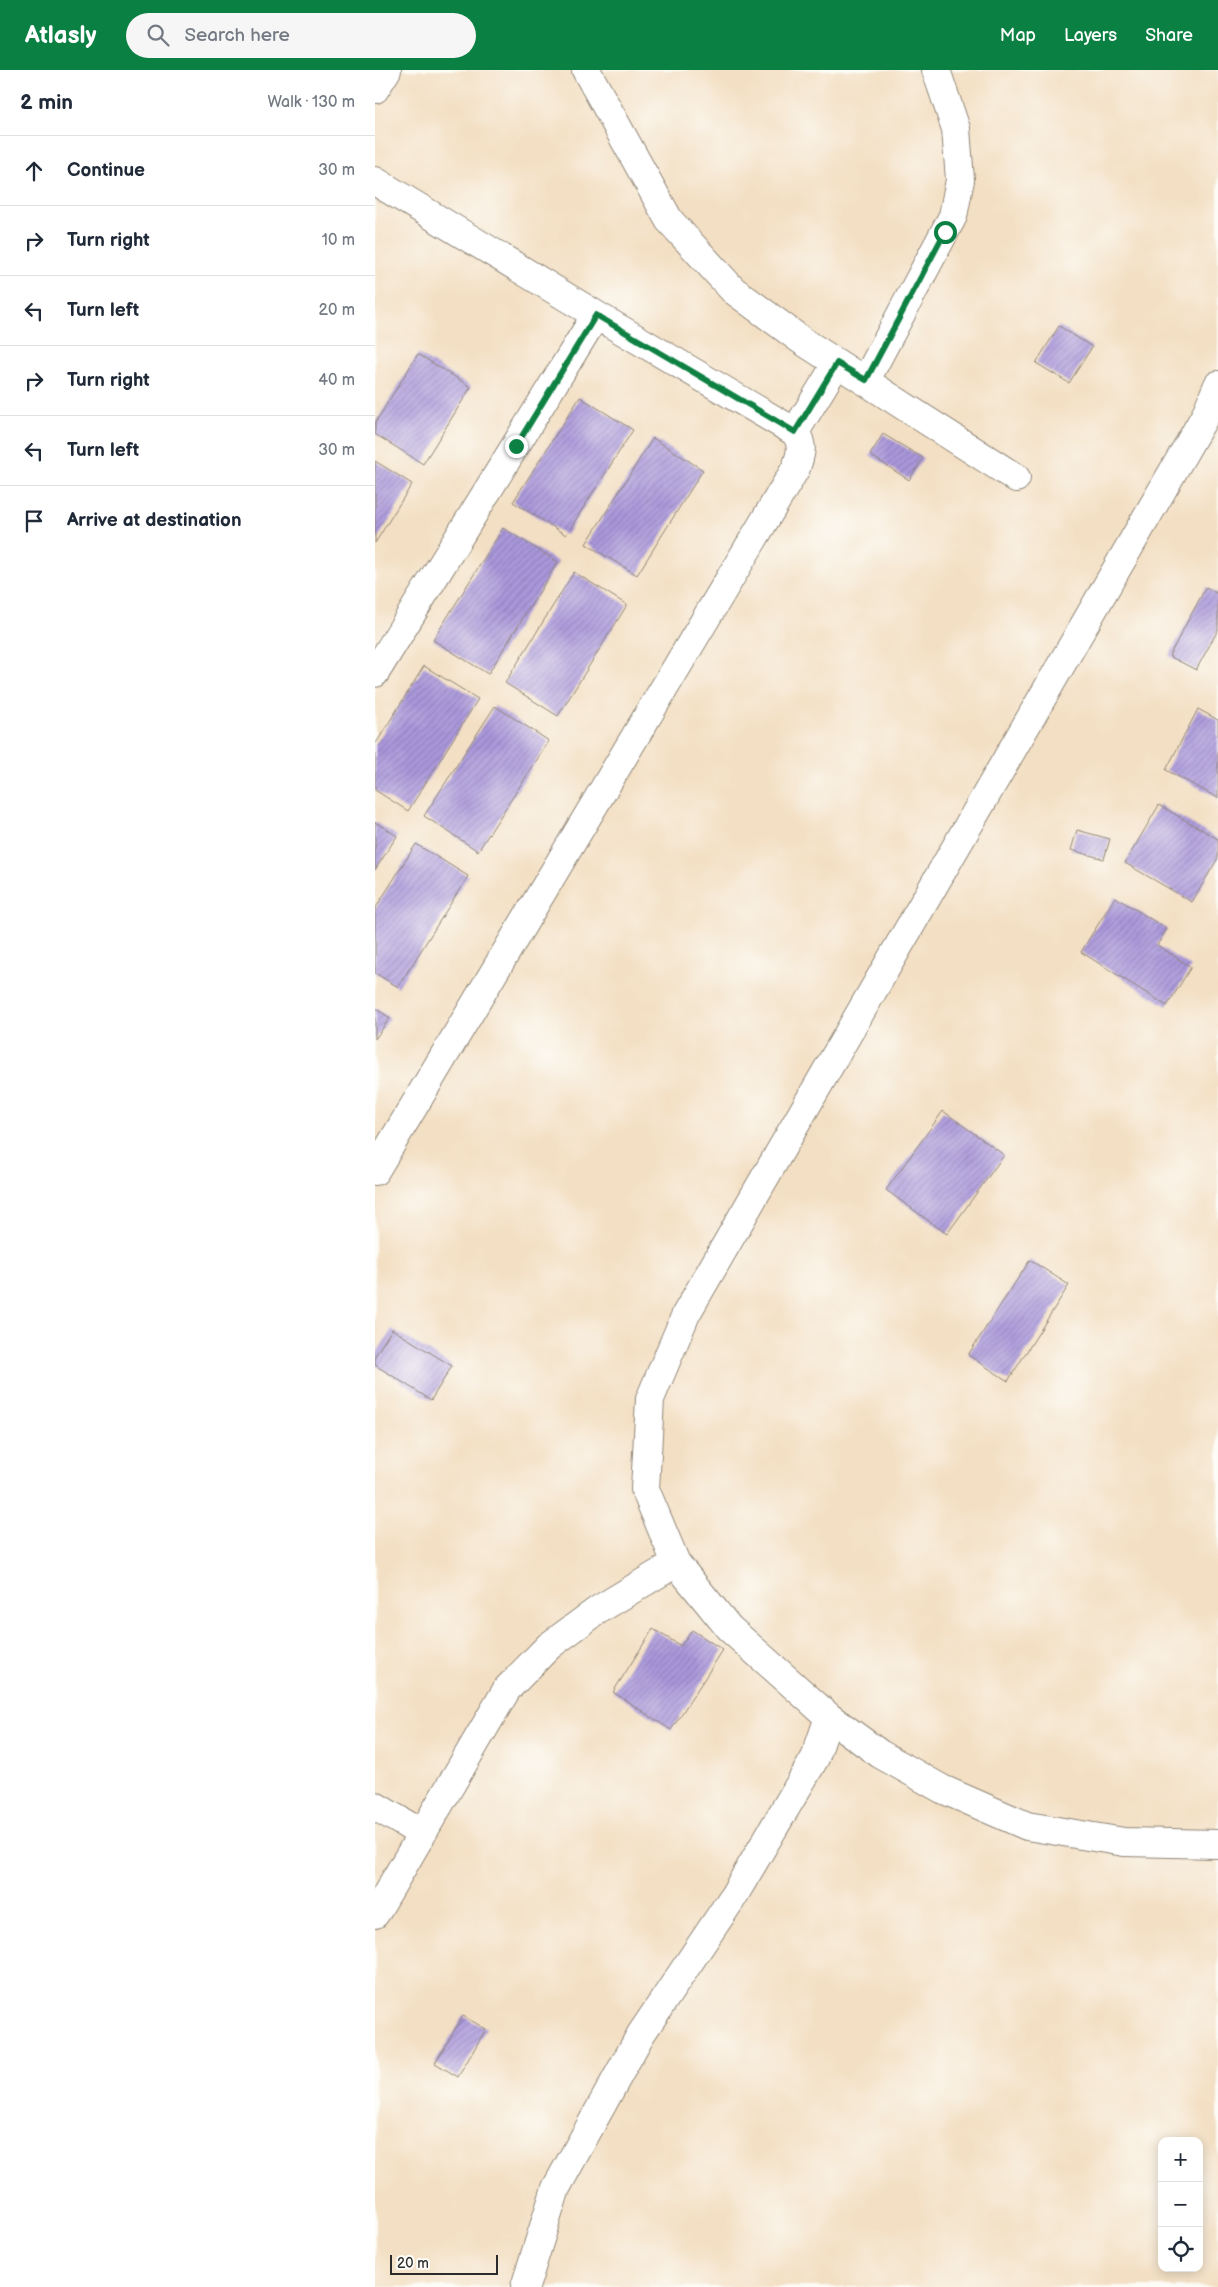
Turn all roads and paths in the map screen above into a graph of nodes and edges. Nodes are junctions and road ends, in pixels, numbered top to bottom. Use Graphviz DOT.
graph roads {
  1 [pos="387,70"];
  2 [pos="586,70"];
  3 [pos="936,70"];
  4 [pos="375,89"];
  5 [pos="375,181"];
  6 [pos="596,315"];
  7 [pos="837,363"];
  8 [pos="866,380"];
  9 [pos="1218,385"];
  10 [pos="795,432"];
  11 [pos="1016,478"];
  12 [pos="375,673"];
  13 [pos="375,1171"];
  14 [pos="676,1562"];
  15 [pos="829,1717"];
  16 [pos="375,1806"];
  17 [pos="421,1833"];
  18 [pos="1218,1844"];
  19 [pos="375,1914"];
  20 [pos="525,2287"];
  1 -- 4 [label="street"];
  2 -- 7 [label="street"];
  3 -- 8 [label="street"];
  5 -- 6 [label="street"];
  6 -- 10 [label="street"];
  6 -- 12 [label="street"];
  7 -- 8 [label="street"];
  7 -- 10 [label="street"];
  8 -- 11 [label="street"];
  9 -- 14 [label="street"];
  10 -- 13 [label="street"];
  14 -- 15 [label="street"];
  14 -- 17 [label="street"];
  15 -- 18 [label="street"];
  15 -- 20 [label="street"];
  16 -- 17 [label="street"];
  17 -- 19 [label="street"];
}
